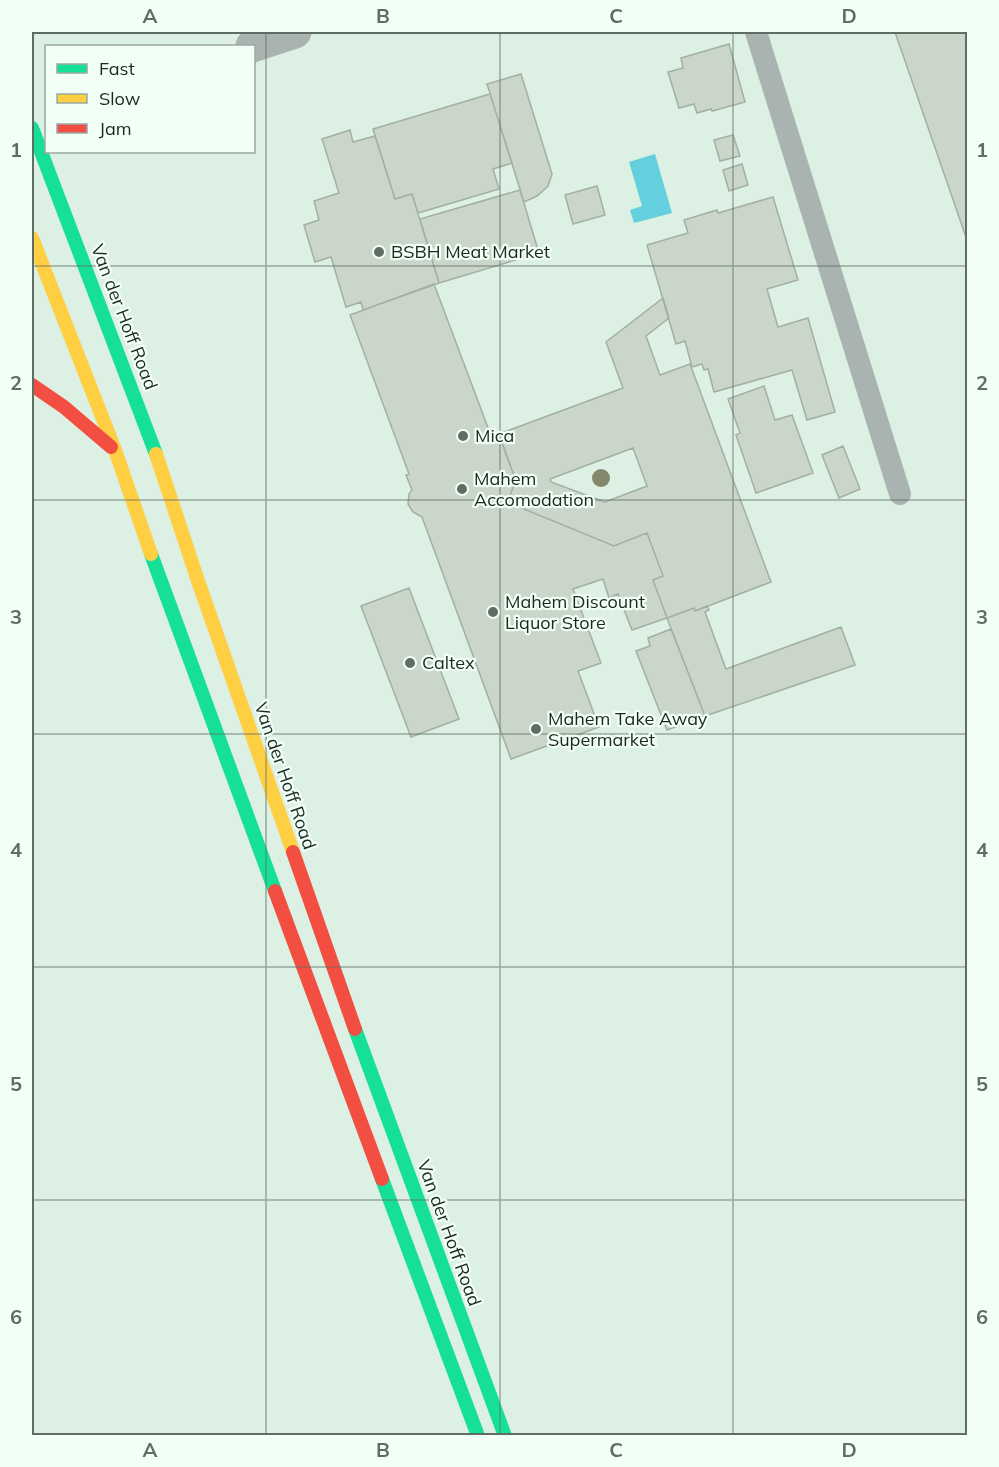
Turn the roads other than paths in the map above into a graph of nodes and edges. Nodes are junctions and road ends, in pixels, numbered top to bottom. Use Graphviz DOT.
graph roads {
  1 [pos="295,32"];
  2 [pos="756,32"];
  3 [pos="255,45"];
  4 [pos="32,128"];
  5 [pos="34,236"];
  6 [pos="32,385"];
  7 [pos="115,450"];
  8 [pos="900,495"];
  9 [pos="198,581"];
  10 [pos="165,596"];
  11 [pos="478,1436"];
  12 [pos="505,1436"];
  1 -- 3 [label="street"];
  2 -- 8 [label="lane"];
  4 -- 9 [label="main road, Van der Hoff Road"];
  5 -- 7 [label="main road"];
  6 -- 7 [label="main road"];
  7 -- 10 [label="main road"];
  9 -- 10 [label="lane"];
  9 -- 12 [label="main road, Van der Hoff Road"];
  10 -- 11 [label="main road"];
}
